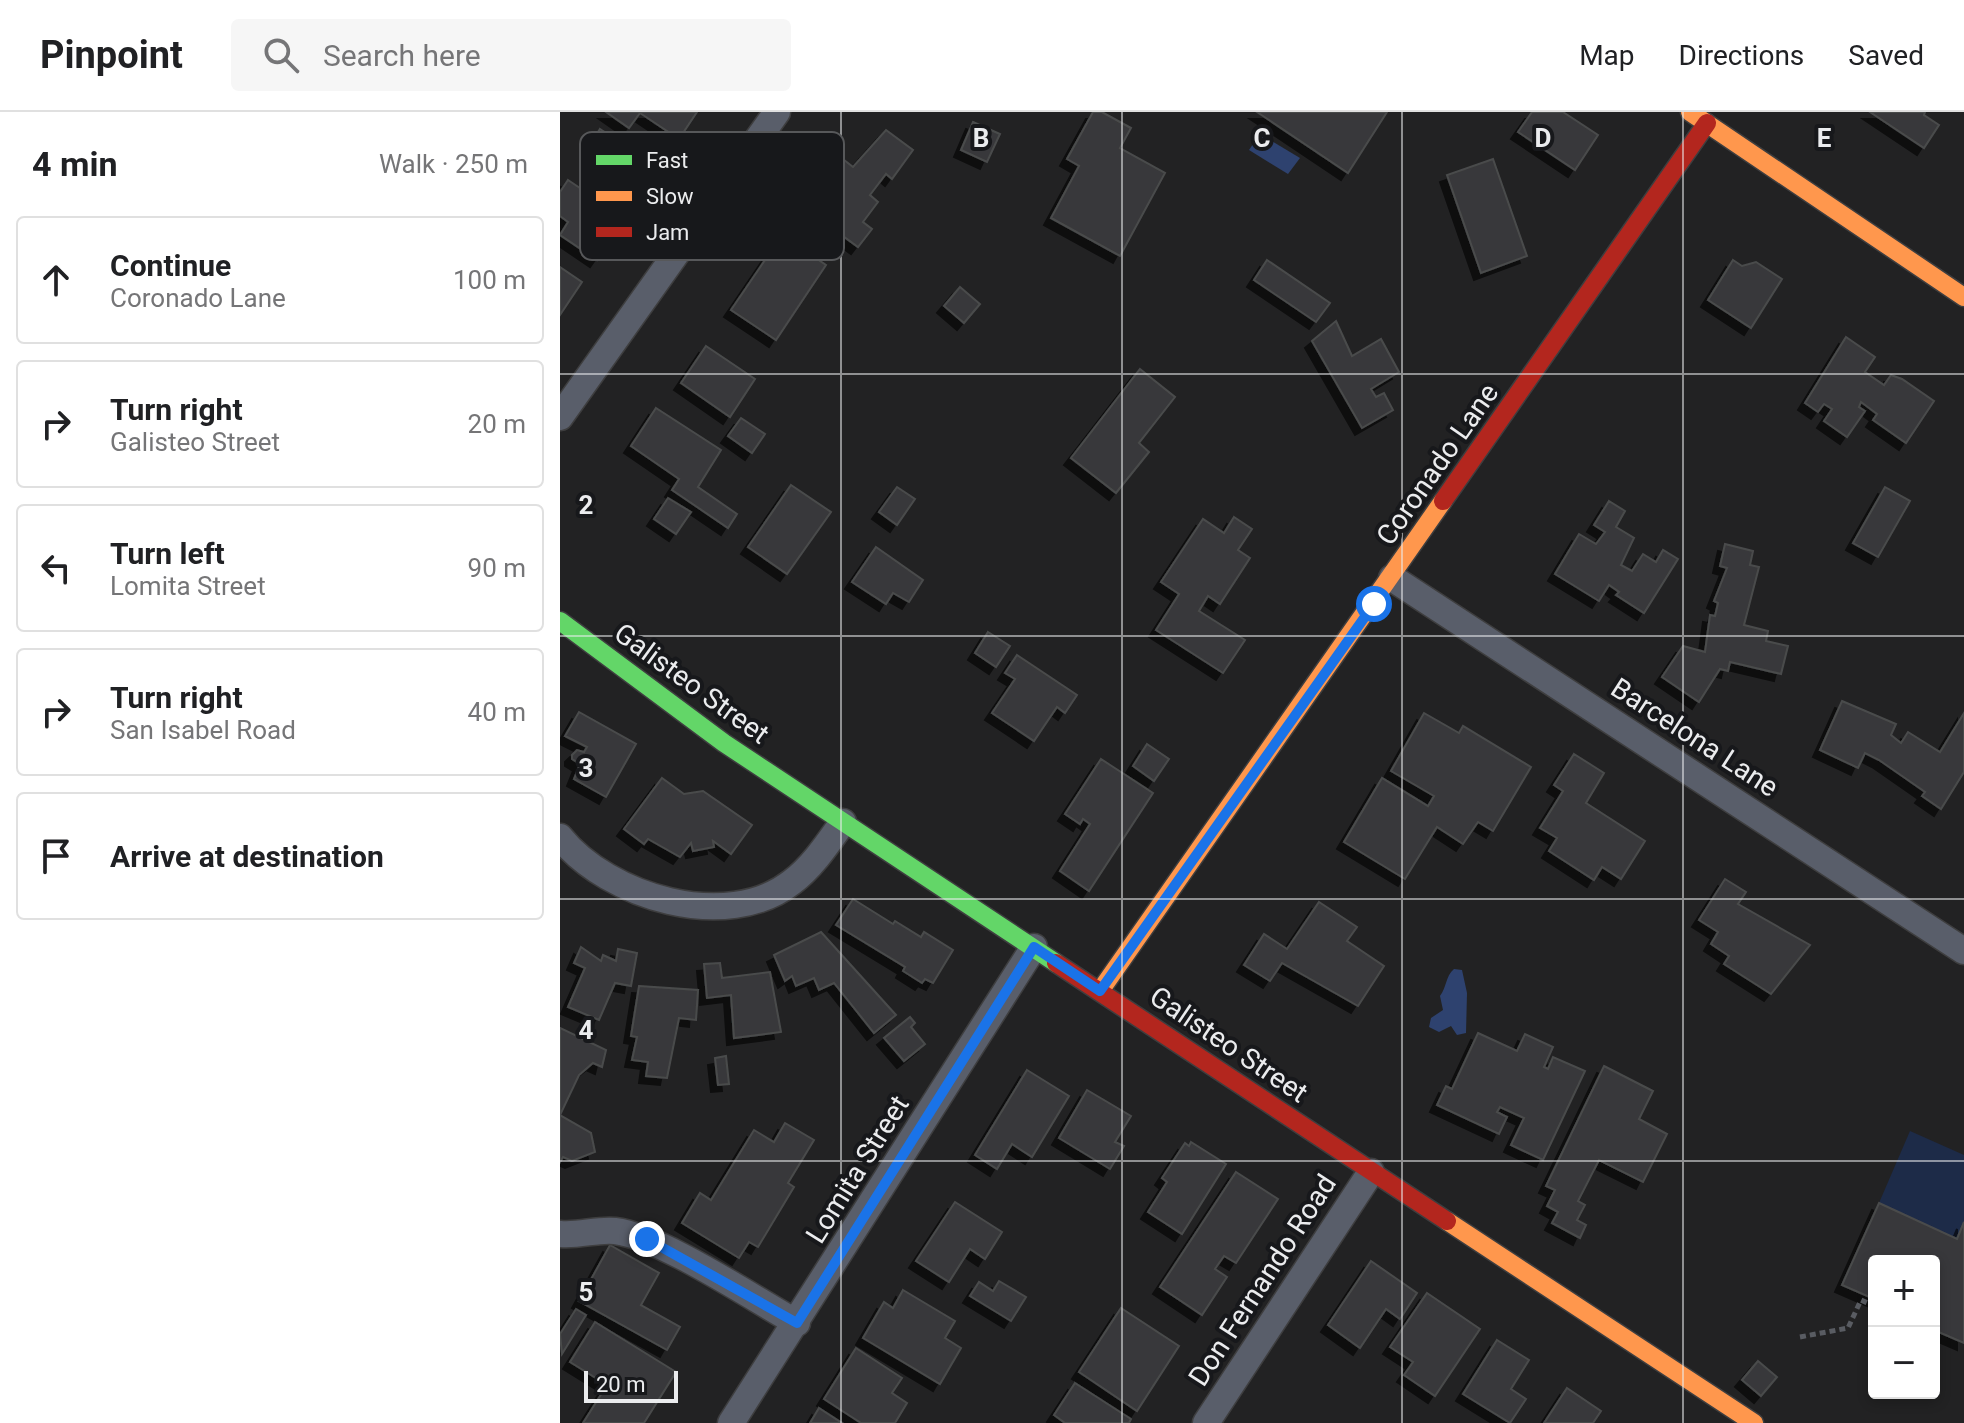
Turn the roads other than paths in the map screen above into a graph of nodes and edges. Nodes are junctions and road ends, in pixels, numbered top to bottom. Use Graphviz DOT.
graph roads {
  1 [pos="777,112"];
  2 [pos="1690,112"];
  3 [pos="1707,123"];
  4 [pos="763,132"];
  5 [pos="672,260"];
  6 [pos="1964,297"];
  7 [pos="560,417"];
  8 [pos="1392,578"];
  9 [pos="560,621"];
  10 [pos="843,822"];
  11 [pos="563,847"];
  12 [pos="1034,947"];
  13 [pos="1964,951"];
  14 [pos="1100,991"];
  15 [pos="1371,1172"];
  16 [pos="560,1234"];
  17 [pos="797,1323"];
  18 [pos="731,1423"];
  19 [pos="1206,1423"];
  20 [pos="1754,1423"];
  1 -- 4 [label="street"];
  2 -- 3 [label="street"];
  3 -- 6 [label="street"];
  3 -- 8 [label="street, Coronado Lane"];
  5 -- 7 [label="street"];
  8 -- 13 [label="street, Barcelona Lane"];
  8 -- 14 [label="street, Coronado Lane"];
  9 -- 10 [label="street, Galisteo Street"];
  10 -- 11 [label="street"];
  10 -- 12 [label="street, Galisteo Street"];
  12 -- 14 [label="street, Galisteo Street"];
  12 -- 17 [label="street, Lomita Street"];
  14 -- 15 [label="street, Galisteo Street"];
  15 -- 19 [label="street, Don Fernando Road"];
  15 -- 20 [label="street, Galisteo Street"];
  16 -- 17 [label="street"];
  17 -- 18 [label="street, Lomita Street"];
}
